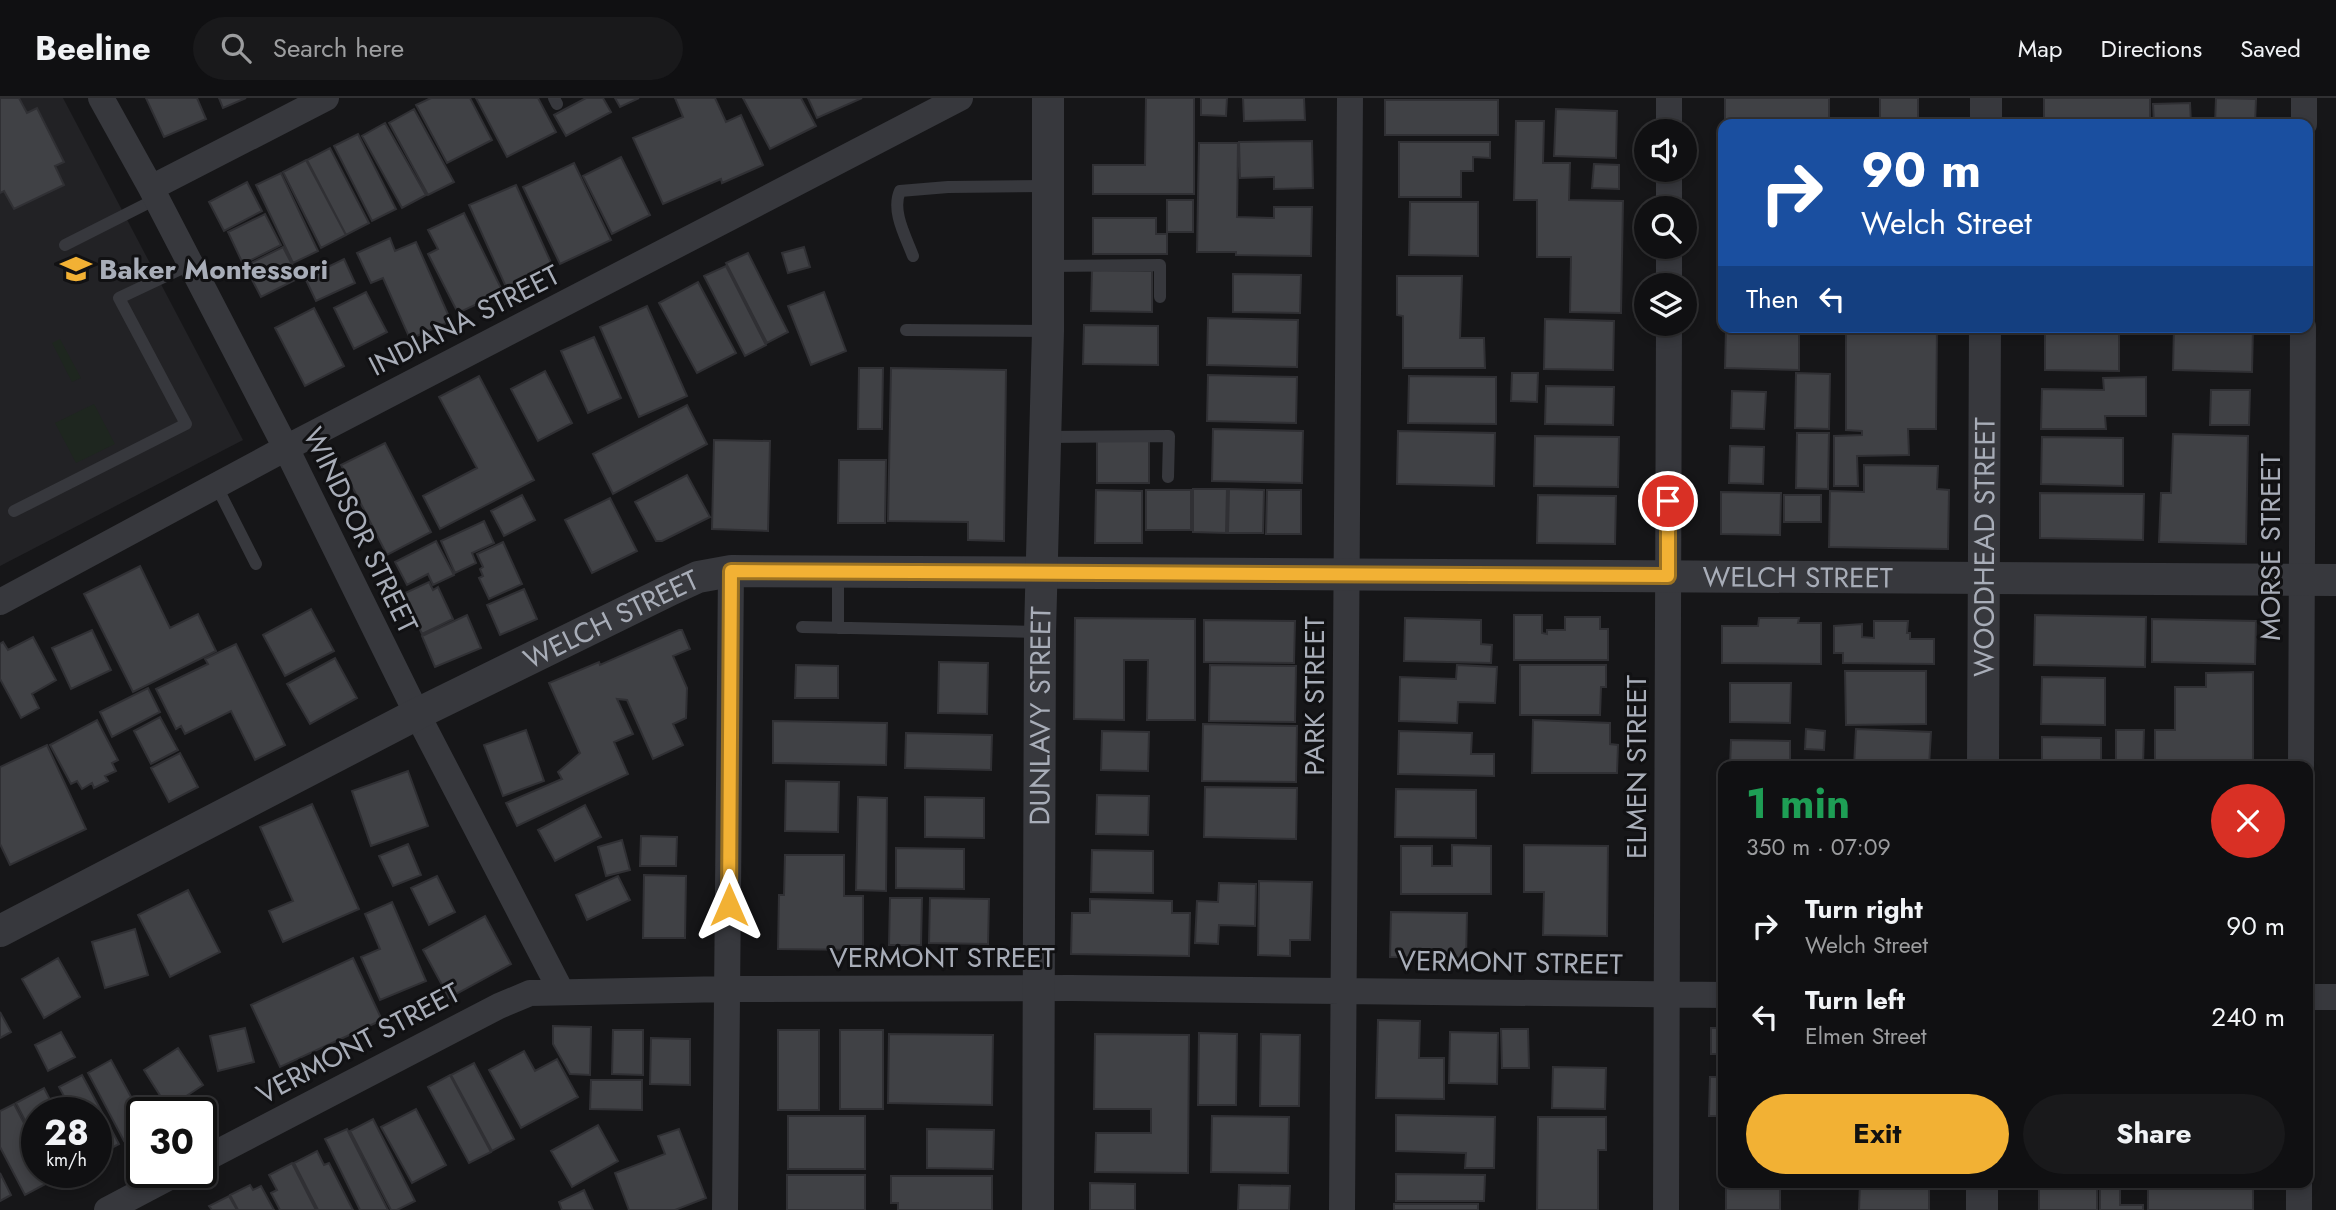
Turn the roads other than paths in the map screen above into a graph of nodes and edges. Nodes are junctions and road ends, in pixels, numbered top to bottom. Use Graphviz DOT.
graph roads {
  1 [pos="101,98"];
  2 [pos="326,98"];
  3 [pos="960,98"];
  4 [pos="1048,98"];
  5 [pos="1350,98"];
  6 [pos="1669,98"];
  7 [pos="1986,98"];
  8 [pos="2304,98"];
  9 [pos="1669,119"];
  10 [pos="1986,119"];
  11 [pos="2304,119"];
  12 [pos="1048,186"];
  13 [pos="154,194"];
  14 [pos="65,245"];
  15 [pos="914,256"];
  16 [pos="191,264"];
  17 [pos="1048,267"];
  18 [pos="1160,297"];
  19 [pos="906,330"];
  20 [pos="1048,331"];
  21 [pos="1985,333"];
  22 [pos="2303,333"];
  23 [pos="1669,336"];
  24 [pos="1045,437"];
  25 [pos="286,448"];
  26 [pos="1168,477"];
  27 [pos="217,487"];
  28 [pos="13,511"];
  29 [pos="257,564"];
  30 [pos="731,571"];
  31 [pos="838,572"];
  32 [pos="1041,573"];
  33 [pos="1346,574"];
  34 [pos="1668,576"];
  35 [pos="1984,578"];
  36 [pos="2302,580"];
  37 [pos="2336,580"];
  38 [pos="0,602"];
  39 [pos="802,627"];
  40 [pos="838,628"];
  41 [pos="1040,632"];
  42 [pos="416,714"];
  43 [pos="1983,761"];
  44 [pos="2301,761"];
  45 [pos="2,924"];
  46 [pos="1039,988"];
  47 [pos="729,989"];
  48 [pos="1343,990"];
  49 [pos="561,991"];
  50 [pos="1667,995"];
  51 [pos="1718,995"];
  52 [pos="2313,997"];
  53 [pos="2336,997"];
  54 [pos="217,1153"];
  55 [pos="148,1188"];
  56 [pos="1982,1188"];
  57 [pos="2299,1188"];
  58 [pos="107,1210"];
  59 [pos="725,1210"];
  60 [pos="1038,1210"];
  61 [pos="1342,1210"];
  62 [pos="1666,1210"];
  63 [pos="1982,1210"];
  64 [pos="2299,1210"];
  1 -- 13 [label="street, WINDSOR STREET"];
  2 -- 13 [label="street"];
  3 -- 25 [label="street, INDIANA STREET"];
  4 -- 12 [label="street, DUNLAVY STREET"];
  5 -- 33 [label="street, PARK STREET"];
  6 -- 9 [label="street"];
  7 -- 10 [label="street"];
  8 -- 11 [label="street"];
  12 -- 15 [label="lane"];
  12 -- 17 [label="street, DUNLAVY STREET"];
  13 -- 14 [label="lane"];
  13 -- 16 [label="street, WINDSOR STREET"];
  16 -- 25 [label="street, WINDSOR STREET"];
  16 -- 28 [label="lane"];
  17 -- 18 [label="lane"];
  17 -- 20 [label="street, DUNLAVY STREET"];
  19 -- 20 [label="lane"];
  20 -- 24 [label="street, DUNLAVY STREET"];
  21 -- 35 [label="street, WOODHEAD STREET"];
  22 -- 36 [label="street, MORSE STREET"];
  23 -- 34 [label="street, ELMEN STREET"];
  24 -- 26 [label="lane"];
  24 -- 32 [label="street, DUNLAVY STREET"];
  25 -- 27 [label="street, INDIANA STREET"];
  25 -- 42 [label="street, WINDSOR STREET"];
  27 -- 29 [label="lane"];
  27 -- 38 [label="street, INDIANA STREET"];
  30 -- 31 [label="street, WELCH STREET"];
  30 -- 42 [label="street, WELCH STREET"];
  30 -- 47 [label="street"];
  31 -- 32 [label="street, WELCH STREET"];
  31 -- 40 [label="lane"];
  32 -- 33 [label="street, WELCH STREET"];
  32 -- 41 [label="street, DUNLAVY STREET"];
  33 -- 34 [label="street, WELCH STREET"];
  33 -- 48 [label="street, PARK STREET"];
  34 -- 35 [label="street, WELCH STREET"];
  34 -- 50 [label="street, ELMEN STREET"];
  35 -- 36 [label="street, WELCH STREET"];
  35 -- 43 [label="street, WOODHEAD STREET"];
  36 -- 37 [label="street, WELCH STREET"];
  36 -- 44 [label="street, MORSE STREET"];
  39 -- 40 [label="lane"];
  40 -- 41 [label="lane"];
  41 -- 46 [label="street, DUNLAVY STREET"];
  42 -- 45 [label="street, WELCH STREET"];
  42 -- 49 [label="street, WINDSOR STREET"];
  46 -- 47 [label="street, VERMONT STREET"];
  46 -- 48 [label="street, VERMONT STREET"];
  46 -- 60 [label="street, DUNLAVY STREET"];
  47 -- 49 [label="street, VERMONT STREET"];
  47 -- 59 [label="street"];
  48 -- 50 [label="street, VERMONT STREET"];
  48 -- 61 [label="street, PARK STREET"];
  49 -- 54 [label="street, VERMONT STREET"];
  50 -- 51 [label="street, VERMONT STREET"];
  50 -- 62 [label="street, ELMEN STREET"];
  52 -- 53 [label="street"];
  55 -- 58 [label="street"];
  56 -- 63 [label="street"];
  57 -- 64 [label="street"];
}
